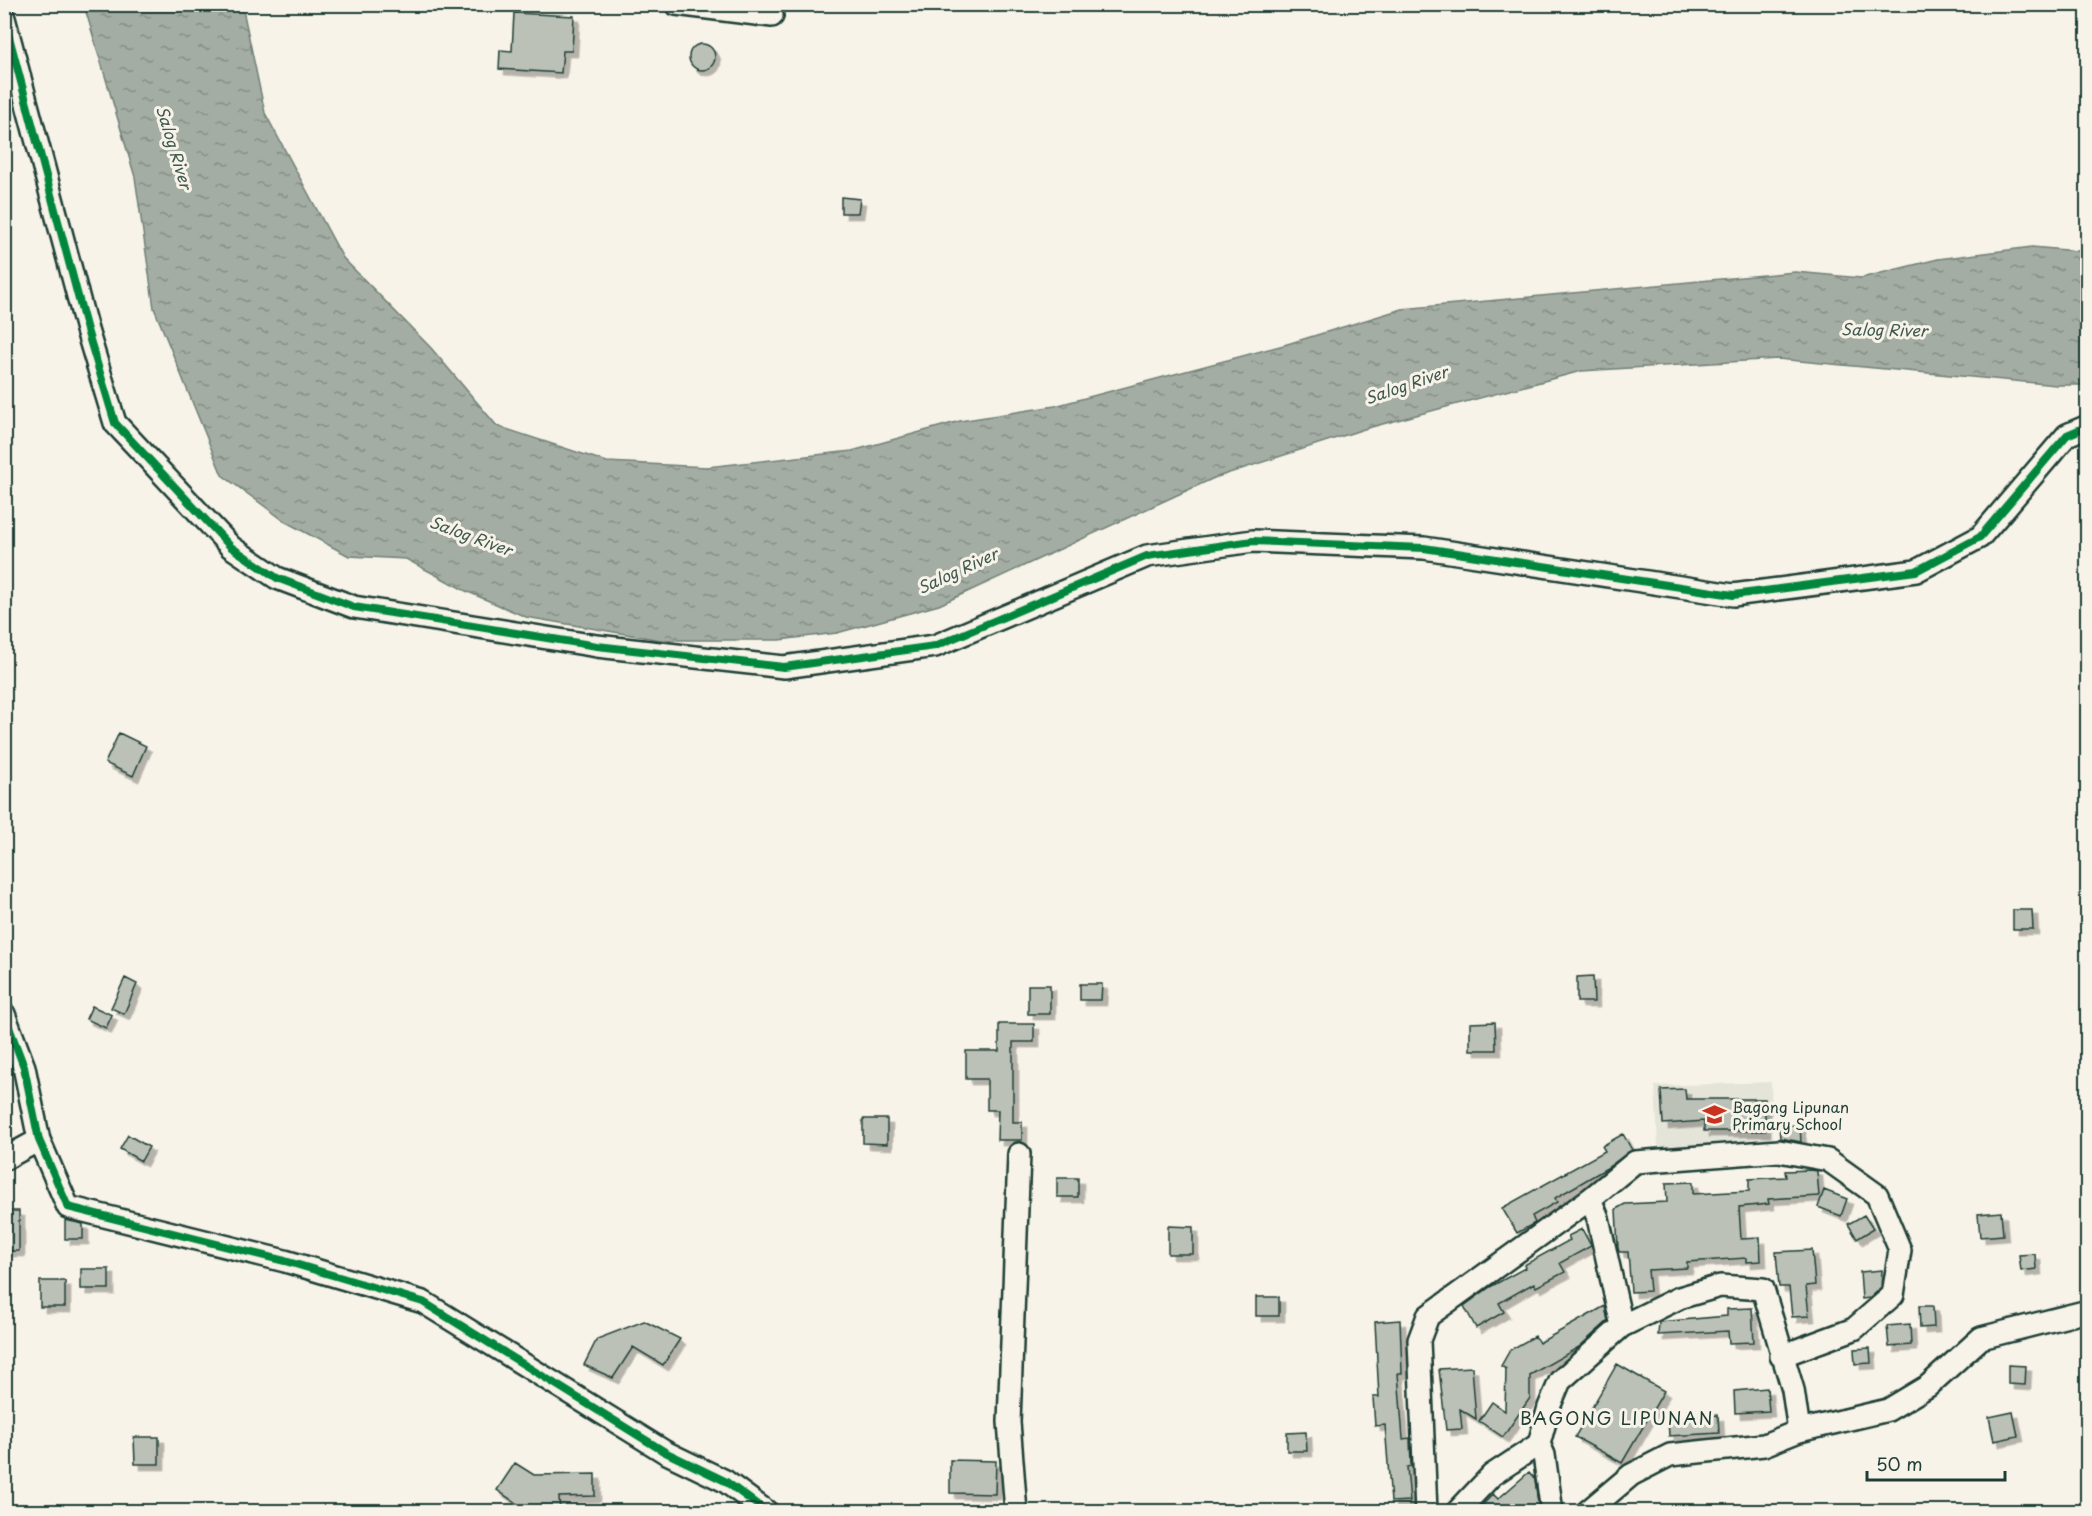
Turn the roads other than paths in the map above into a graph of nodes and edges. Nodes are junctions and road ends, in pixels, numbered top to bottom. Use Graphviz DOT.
graph roads {
  1 [pos="676,4"];
  2 [pos="772,16"];
  3 [pos="4,18"];
  4 [pos="2088,426"];
  5 [pos="4,1014"];
  6 [pos="39,1140"];
  7 [pos="1019,1154"];
  8 [pos="4,1159"];
  9 [pos="1590,1199"];
  10 [pos="2088,1311"];
  11 [pos="1622,1326"];
  12 [pos="1781,1356"];
  13 [pos="1798,1431"];
  14 [pos="1539,1444"];
  15 [pos="768,1512"];
  16 [pos="1016,1512"];
  17 [pos="1426,1512"];
  18 [pos="1457,1512"];
  19 [pos="1552,1512"];
  20 [pos="1587,1512"];
  1 -- 2 [label="street"];
  3 -- 4 [label="street"];
  5 -- 6 [label="street"];
  6 -- 8 [label="street"];
  6 -- 15 [label="street"];
  7 -- 16 [label="street"];
  9 -- 11 [label="street"];
  9 -- 12 [label="street"];
  9 -- 17 [label="street"];
  10 -- 13 [label="street"];
  11 -- 12 [label="street"];
  11 -- 14 [label="street"];
  12 -- 13 [label="street"];
  13 -- 20 [label="street"];
  14 -- 18 [label="street"];
  14 -- 19 [label="street"];
}
